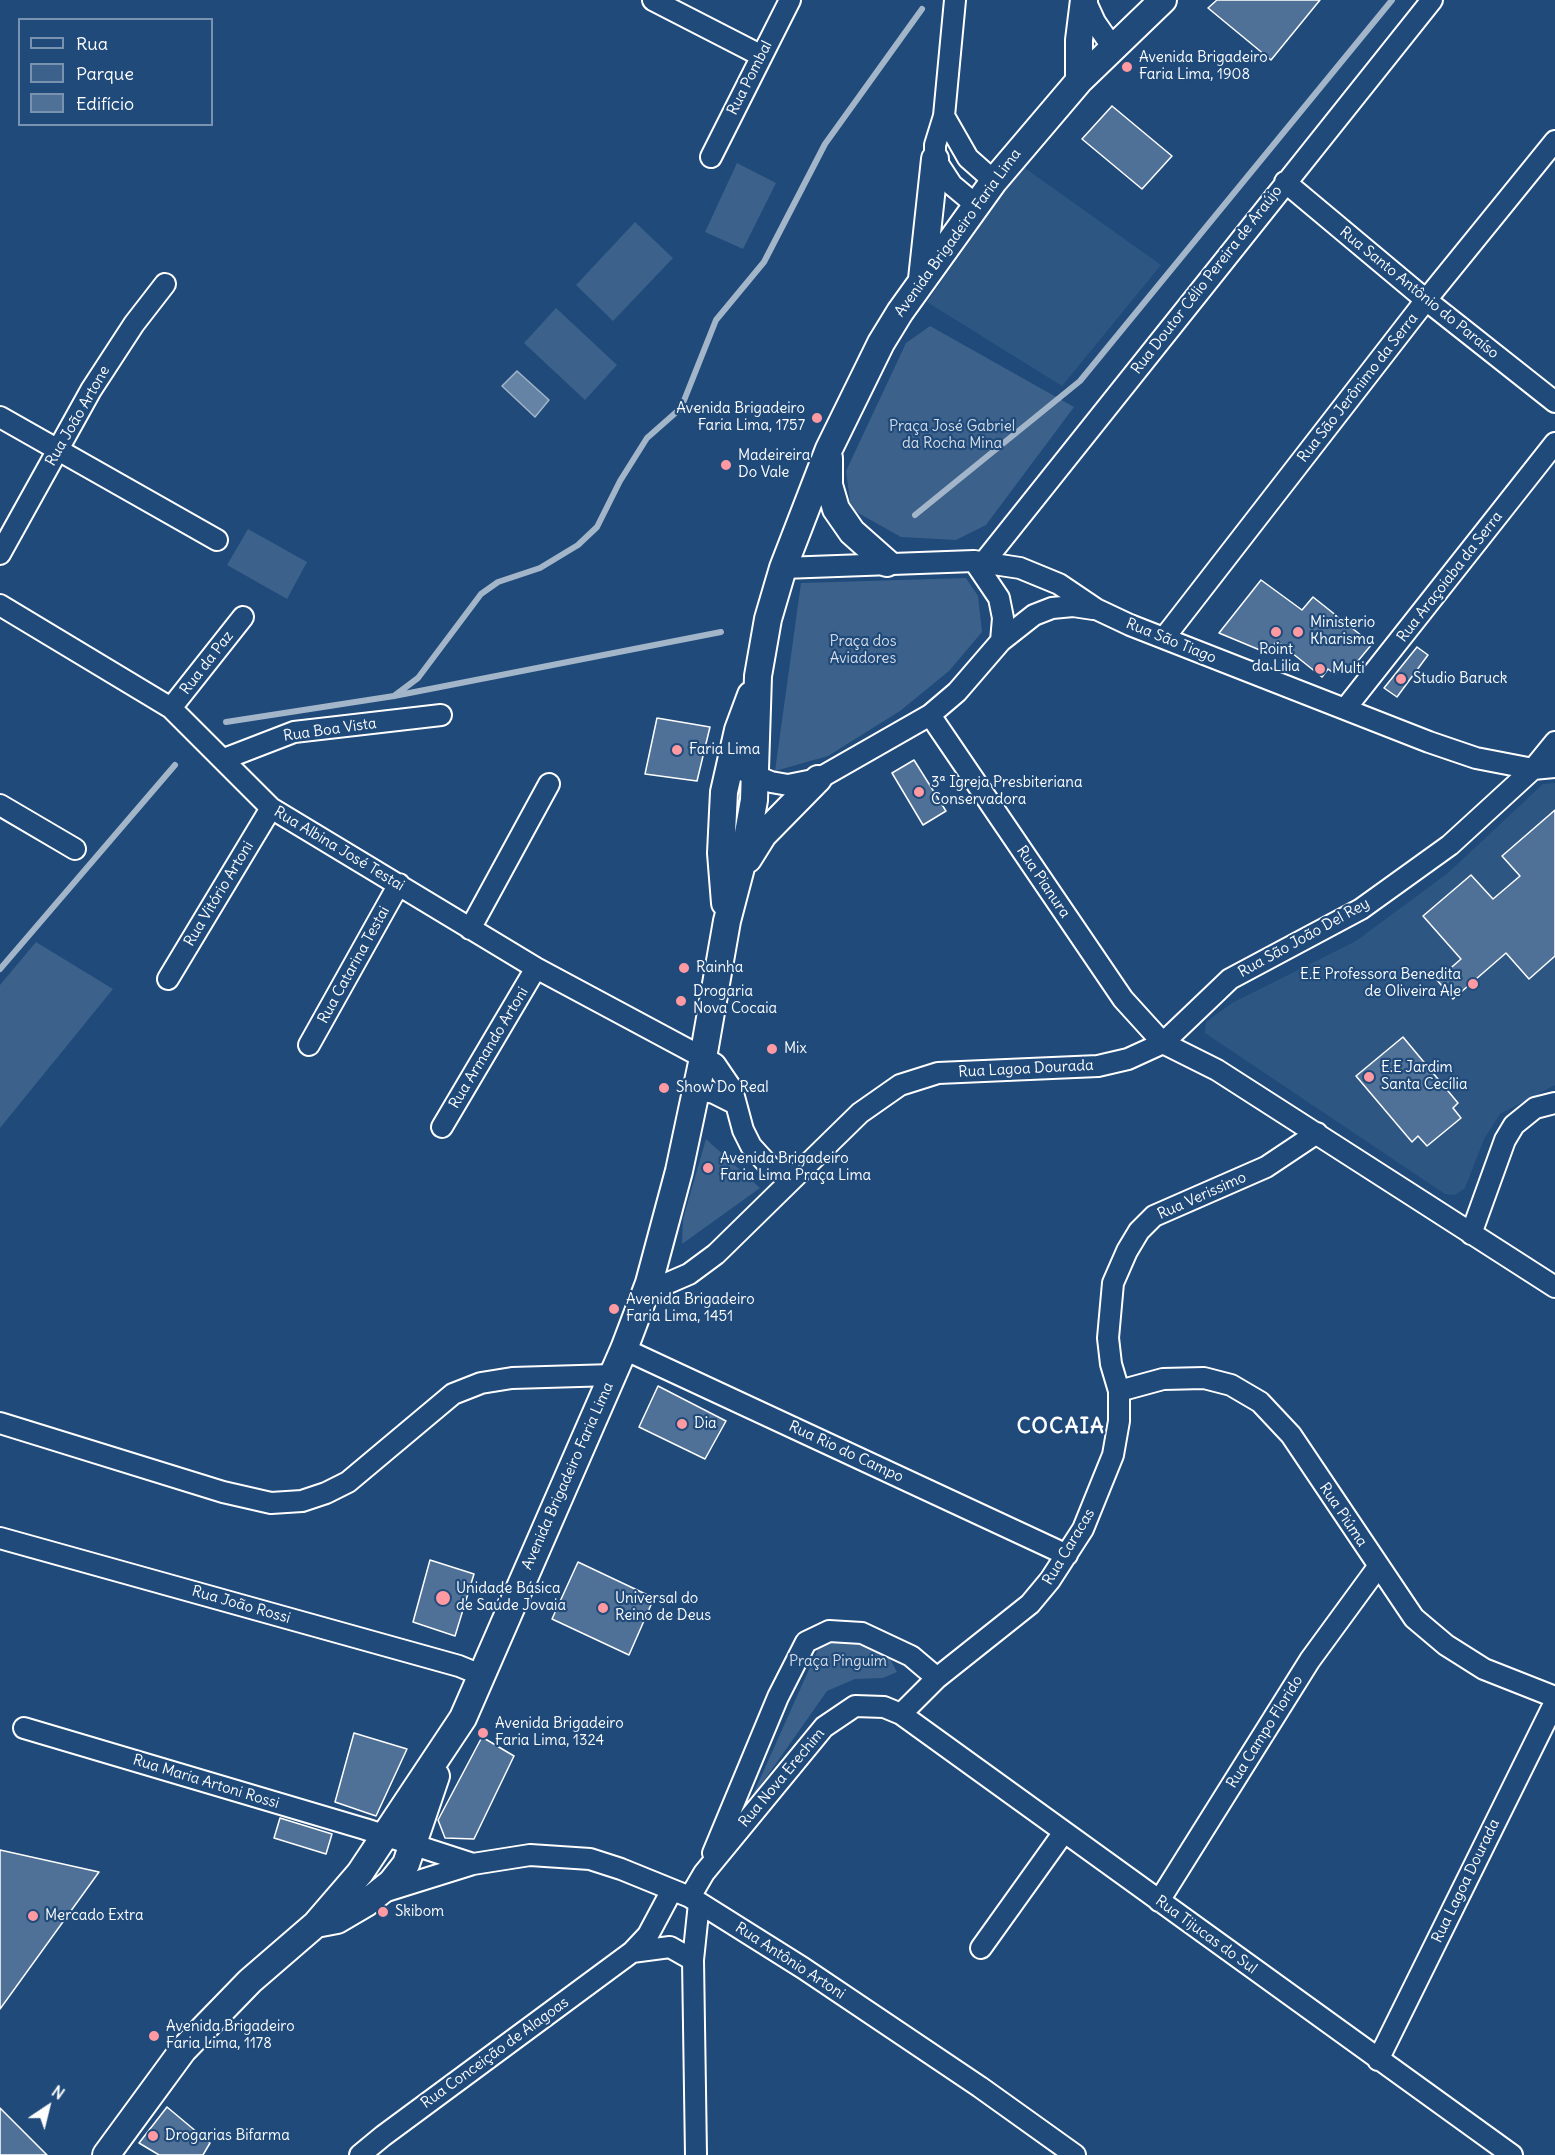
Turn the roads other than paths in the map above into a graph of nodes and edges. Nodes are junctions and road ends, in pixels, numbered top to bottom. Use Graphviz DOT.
graph roads {
  1 [pos="652,0"];
  2 [pos="790,0"];
  3 [pos="955,0"];
  4 [pos="1084,0"];
  5 [pos="1163,0"];
  6 [pos="1432,0"];
  7 [pos="1113,48"];
  8 [pos="760,55"];
  9 [pos="1079,81"];
  10 [pos="944,116"];
  11 [pos="1555,141"];
  12 [pos="711,157"];
  13 [pos="935,159"];
  14 [pos="994,181"];
  15 [pos="1285,182"];
  16 [pos="976,205"];
  17 [pos="921,279"];
  18 [pos="165,284"];
  19 [pos="1426,300"];
  20 [pos="1555,402"];
  21 [pos="0,417"];
  22 [pos="1555,443"];
  23 [pos="829,449"];
  24 [pos="57,450"];
  25 [pos="217,540"];
  26 [pos="0,554"];
  27 [pos="979,562"];
  28 [pos="886,563"];
  29 [pos="783,568"];
  30 [pos="0,605"];
  31 [pos="1096,609"];
  32 [pos="243,617"];
  33 [pos="1164,638"];
  34 [pos="1001,641"];
  35 [pos="758,676"];
  36 [pos="171,708"];
  37 [pos="1345,710"];
  38 [pos="441,715"];
  39 [pos="930,715"];
  40 [pos="1555,742"];
  41 [pos="224,759"];
  42 [pos="731,762"];
  43 [pos="1555,766"];
  44 [pos="1533,769"];
  45 [pos="755,777"];
  46 [pos="818,779"];
  47 [pos="549,784"];
  48 [pos="0,805"];
  49 [pos="271,808"];
  50 [pos="75,849"];
  51 [pos="739,874"];
  52 [pos="399,884"];
  53 [pos="727,921"];
  54 [pos="470,929"];
  55 [pos="536,968"];
  56 [pos="168,979"];
  57 [pos="1163,1043"];
  58 [pos="309,1045"];
  59 [pos="704,1058"];
  60 [pos="697,1090"];
  61 [pos="1555,1102"];
  62 [pos="736,1104"];
  63 [pos="442,1127"];
  64 [pos="1317,1133"];
  65 [pos="795,1175"];
  66 [pos="1471,1234"];
  67 [pos="1555,1287"];
  68 [pos="645,1293"];
  69 [pos="624,1349"];
  70 [pos="613,1375"];
  71 [pos="1119,1391"];
  72 [pos="0,1423"];
  73 [pos="0,1538"];
  74 [pos="1067,1555"];
  75 [pos="1378,1567"];
  76 [pos="481,1675"];
  77 [pos="937,1678"];
  78 [pos="1555,1697"];
  79 [pos="1555,1702"];
  80 [pos="901,1714"];
  81 [pos="24,1728"];
  82 [pos="448,1742"];
  83 [pos="1064,1832"];
  84 [pos="387,1836"];
  85 [pos="412,1844"];
  86 [pos="472,1864"];
  87 [pos="360,1873"];
  88 [pos="704,1873"];
  89 [pos="672,1890"];
  90 [pos="377,1894"];
  91 [pos="695,1900"];
  92 [pos="1159,1901"];
  93 [pos="316,1924"];
  94 [pos="981,1948"];
  95 [pos="632,1952"];
  96 [pos="693,1960"];
  97 [pos="1378,2060"];
  98 [pos="106,2155"];
  99 [pos="360,2155"];
  100 [pos="696,2155"];
  101 [pos="1075,2155"];
  102 [pos="1512,2155"];
  1 -- 8 [label="street"];
  2 -- 8 [label="street, Rua Pombal"];
  3 -- 10 [label="street"];
  4 -- 7 [label="street"];
  4 -- 9 [label="main road"];
  5 -- 7 [label="main road, Avenida Brigadeiro Faria Lima"];
  6 -- 15 [label="street, Rua Doutor Célio Pereira de Araújo"];
  7 -- 9 [label="main road, Avenida Brigadeiro Faria Lima"];
  8 -- 12 [label="street, Rua Pombal"];
  9 -- 14 [label="main road, Avenida Brigadeiro Faria Lima"];
  10 -- 13 [label="street"];
  10 -- 14 [label="street"];
  11 -- 19 [label="street, Rua São Jerônimo da Serra"];
  13 -- 16 [label="street"];
  13 -- 17 [label="main road"];
  14 -- 16 [label="main road, Avenida Brigadeiro Faria Lima"];
  15 -- 19 [label="street, Rua Santo Antônio do Paraíso"];
  15 -- 27 [label="street, Rua Doutor Célio Pereira de Araújo"];
  16 -- 17 [label="main road, Avenida Brigadeiro Faria Lima"];
  17 -- 23 [label="main road, Avenida Brigadeiro Faria Lima"];
  18 -- 24 [label="street, Rua João Artone"];
  19 -- 20 [label="street, Rua Santo Antônio do Paraíso"];
  19 -- 33 [label="street, Rua São Jerônimo da Serra"];
  21 -- 24 [label="street"];
  22 -- 37 [label="street, Rua Araçoiaba da Serra"];
  23 -- 28 [label="main road"];
  23 -- 29 [label="main road, Avenida Brigadeiro Faria Lima"];
  24 -- 25 [label="street"];
  24 -- 26 [label="street, Rua João Artone"];
  27 -- 28 [label="street, Rua São Tiago"];
  27 -- 31 [label="street, Rua São Tiago"];
  27 -- 34 [label="street"];
  28 -- 29 [label="street, Rua São Tiago"];
  29 -- 35 [label="main road, Avenida Brigadeiro Faria Lima"];
  30 -- 36 [label="street, Rua Albina José Testai"];
  31 -- 33 [label="street, Rua São Tiago"];
  31 -- 34 [label="street"];
  32 -- 36 [label="street, Rua da Paz"];
  33 -- 37 [label="street, Rua São Tiago"];
  34 -- 39 [label="street"];
  35 -- 42 [label="main road, Avenida Brigadeiro Faria Lima"];
  35 -- 45 [label="main road, Avenida Brigadeiro Faria Lima"];
  36 -- 41 [label="street, Rua Albina José Testai"];
  37 -- 44 [label="street, Rua São Tiago"];
  38 -- 41 [label="street, Rua Boa Vista"];
  39 -- 46 [label="street"];
  39 -- 57 [label="street, Rua Pianura"];
  40 -- 44 [label="street, Rua São João Del Rey"];
  41 -- 49 [label="street, Rua Albina José Testai"];
  42 -- 45 [label="street"];
  42 -- 53 [label="main road, Avenida Brigadeiro Faria Lima"];
  43 -- 44 [label="street, Rua São Tiago"];
  44 -- 57 [label="street, Rua São João Del Rey"];
  45 -- 46 [label="street"];
  45 -- 51 [label="main road, Avenida Brigadeiro Faria Lima"];
  46 -- 51 [label="main road"];
  47 -- 54 [label="street"];
  48 -- 50 [label="street"];
  49 -- 52 [label="street, Rua Albina José Testai"];
  49 -- 56 [label="street, Rua Vitório Artoni"];
  51 -- 53 [label="main road, Avenida Brigadeiro Faria Lima"];
  52 -- 54 [label="street, Rua Albina José Testai"];
  52 -- 58 [label="street, Rua Catarina Testai"];
  53 -- 59 [label="main road, Avenida Brigadeiro Faria Lima"];
  54 -- 55 [label="street, Rua Albina José Testai"];
  55 -- 59 [label="street, Rua Albina José Testai"];
  55 -- 63 [label="street, Rua Armando Artoni"];
  57 -- 64 [label="street"];
  57 -- 65 [label="street, Rua Lagoa Dourada"];
  59 -- 60 [label="main road, Avenida Brigadeiro Faria Lima"];
  59 -- 62 [label="street"];
  60 -- 62 [label="street"];
  60 -- 68 [label="main road, Avenida Brigadeiro Faria Lima"];
  61 -- 66 [label="street"];
  62 -- 65 [label="street"];
  64 -- 66 [label="street"];
  64 -- 71 [label="street, Rua Verissimo"];
  65 -- 68 [label="street, Rua Lagoa Dourada"];
  66 -- 67 [label="street"];
  68 -- 69 [label="main road, Avenida Brigadeiro Faria Lima"];
  69 -- 70 [label="main road, Avenida Brigadeiro Faria Lima"];
  69 -- 74 [label="street, Rua Rio do Campo"];
  70 -- 72 [label="street"];
  70 -- 76 [label="main road, Avenida Brigadeiro Faria Lima"];
  71 -- 74 [label="street, Rua Caracas"];
  71 -- 75 [label="street, Rua Piúma"];
  73 -- 76 [label="street, Rua João Rossi"];
  74 -- 77 [label="street, Rua Caracas"];
  75 -- 78 [label="street, Rua Piúma"];
  75 -- 92 [label="street, Rua Campo Florido"];
  76 -- 82 [label="main road, Avenida Brigadeiro Faria Lima"];
  77 -- 80 [label="street, Rua Caracas"];
  77 -- 88 [label="street"];
  79 -- 97 [label="street, Rua Lagoa Dourada"];
  80 -- 83 [label="street, Rua Tijucas do Sul"];
  80 -- 88 [label="street, Rua Nova Erechim"];
  81 -- 84 [label="street, Rua Maria Artoni Rossi"];
  82 -- 84 [label="main road, Avenida Brigadeiro Faria Lima"];
  82 -- 85 [label="main road"];
  83 -- 92 [label="street, Rua Tijucas do Sul"];
  83 -- 94 [label="street"];
  84 -- 85 [label="street, Rua Antônio Artoni"];
  84 -- 87 [label="main road, Avenida Brigadeiro Faria Lima"];
  85 -- 86 [label="street, Rua Antônio Artoni"];
  85 -- 90 [label="main road"];
  86 -- 89 [label="street, Rua Antônio Artoni"];
  86 -- 90 [label="street, Rua Antônio Artoni"];
  87 -- 90 [label="street"];
  87 -- 93 [label="main road, Avenida Brigadeiro Faria Lima"];
  88 -- 91 [label="street, Rua Nova Erechim"];
  89 -- 91 [label="street, Rua Antônio Artoni"];
  89 -- 95 [label="street, Rua Conceição de Alagoas"];
  90 -- 93 [label="main road"];
  91 -- 96 [label="street, Rua Nova Erechim"];
  91 -- 101 [label="street, Rua Antônio Artoni"];
  92 -- 97 [label="street, Rua Tijucas do Sul"];
  93 -- 98 [label="main road, Avenida Brigadeiro Faria Lima"];
  95 -- 96 [label="street, Rua Conceição de Alagoas"];
  95 -- 99 [label="street, Rua Conceição de Alagoas"];
  96 -- 100 [label="street, Rua Nova Erechim"];
  97 -- 102 [label="street, Rua Tijucas do Sul"];
}
